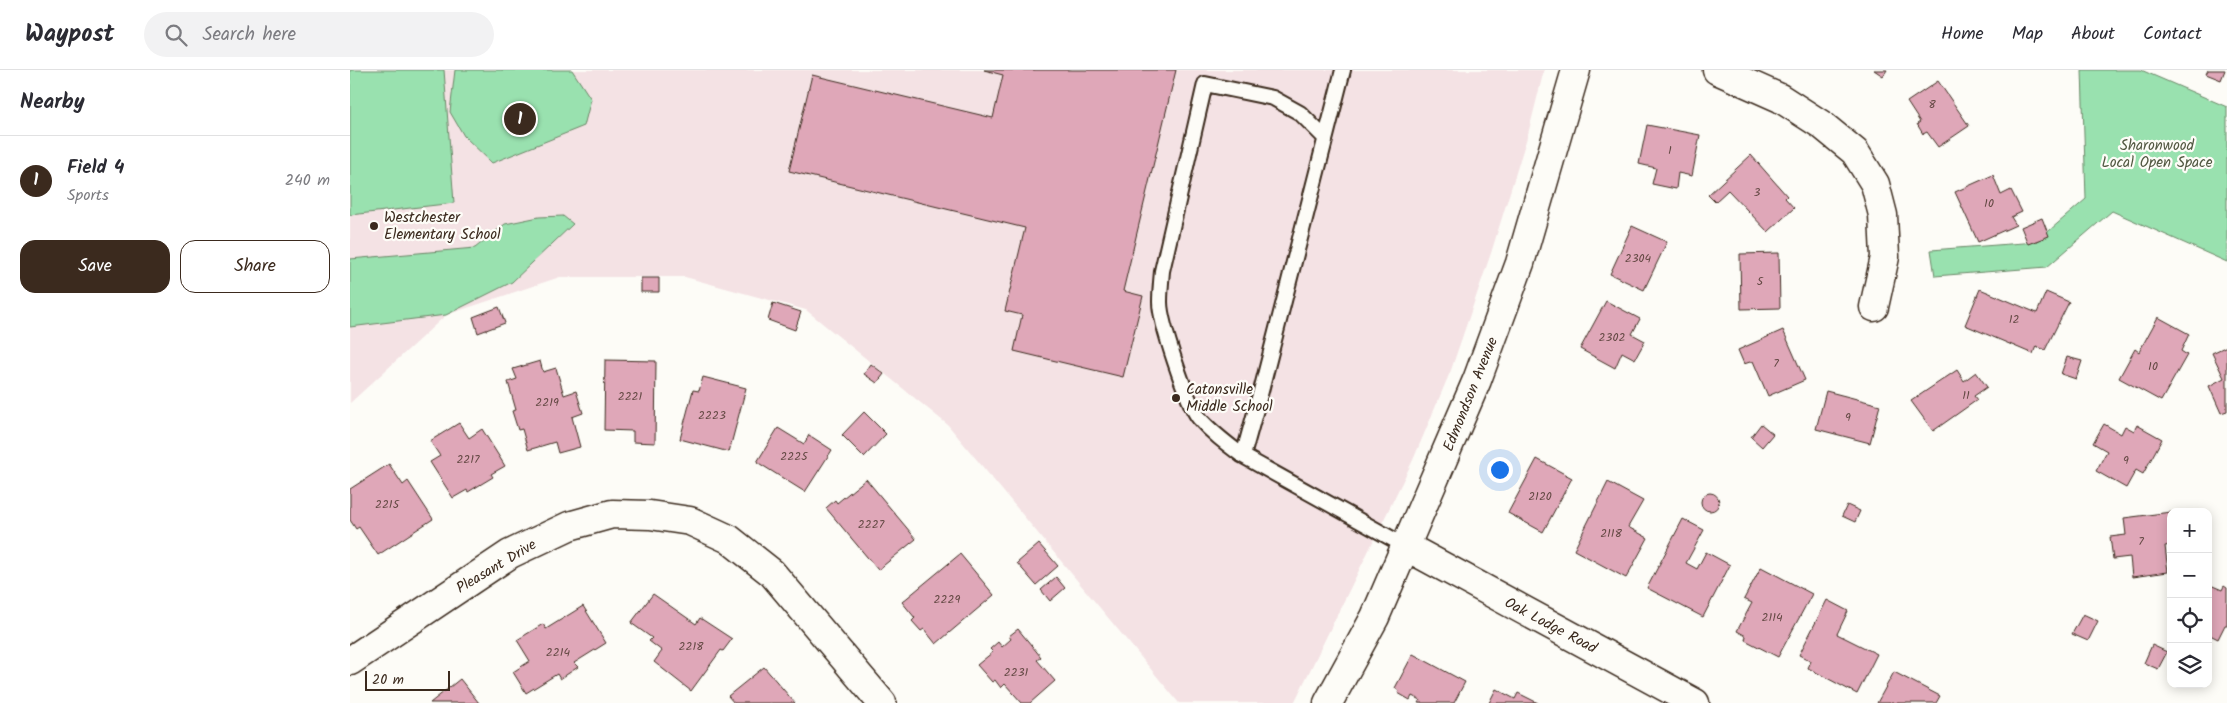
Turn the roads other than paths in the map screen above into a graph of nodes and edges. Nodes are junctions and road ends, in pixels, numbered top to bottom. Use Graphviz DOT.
graph roads {
  1 [pos="1343,70"];
  2 [pos="1576,70"];
  3 [pos="1717,70"];
  4 [pos="1325,138"];
  5 [pos="1874,307"];
  6 [pos="1243,456"];
  7 [pos="1407,547"];
  8 [pos="350,661"];
  9 [pos="882,703"];
  10 [pos="1328,703"];
  11 [pos="1695,703"];
  1 -- 4 [label="lane"];
  2 -- 7 [label="street, Edmondson Avenue"];
  3 -- 5 [label="street"];
  4 -- 6 [label="lane"];
  4 -- 6 [label="lane"];
  6 -- 7 [label="lane"];
  7 -- 10 [label="street, Edmondson Avenue"];
  7 -- 11 [label="street, Oak Lodge Road"];
  8 -- 9 [label="street, Pleasant Drive"];
}
